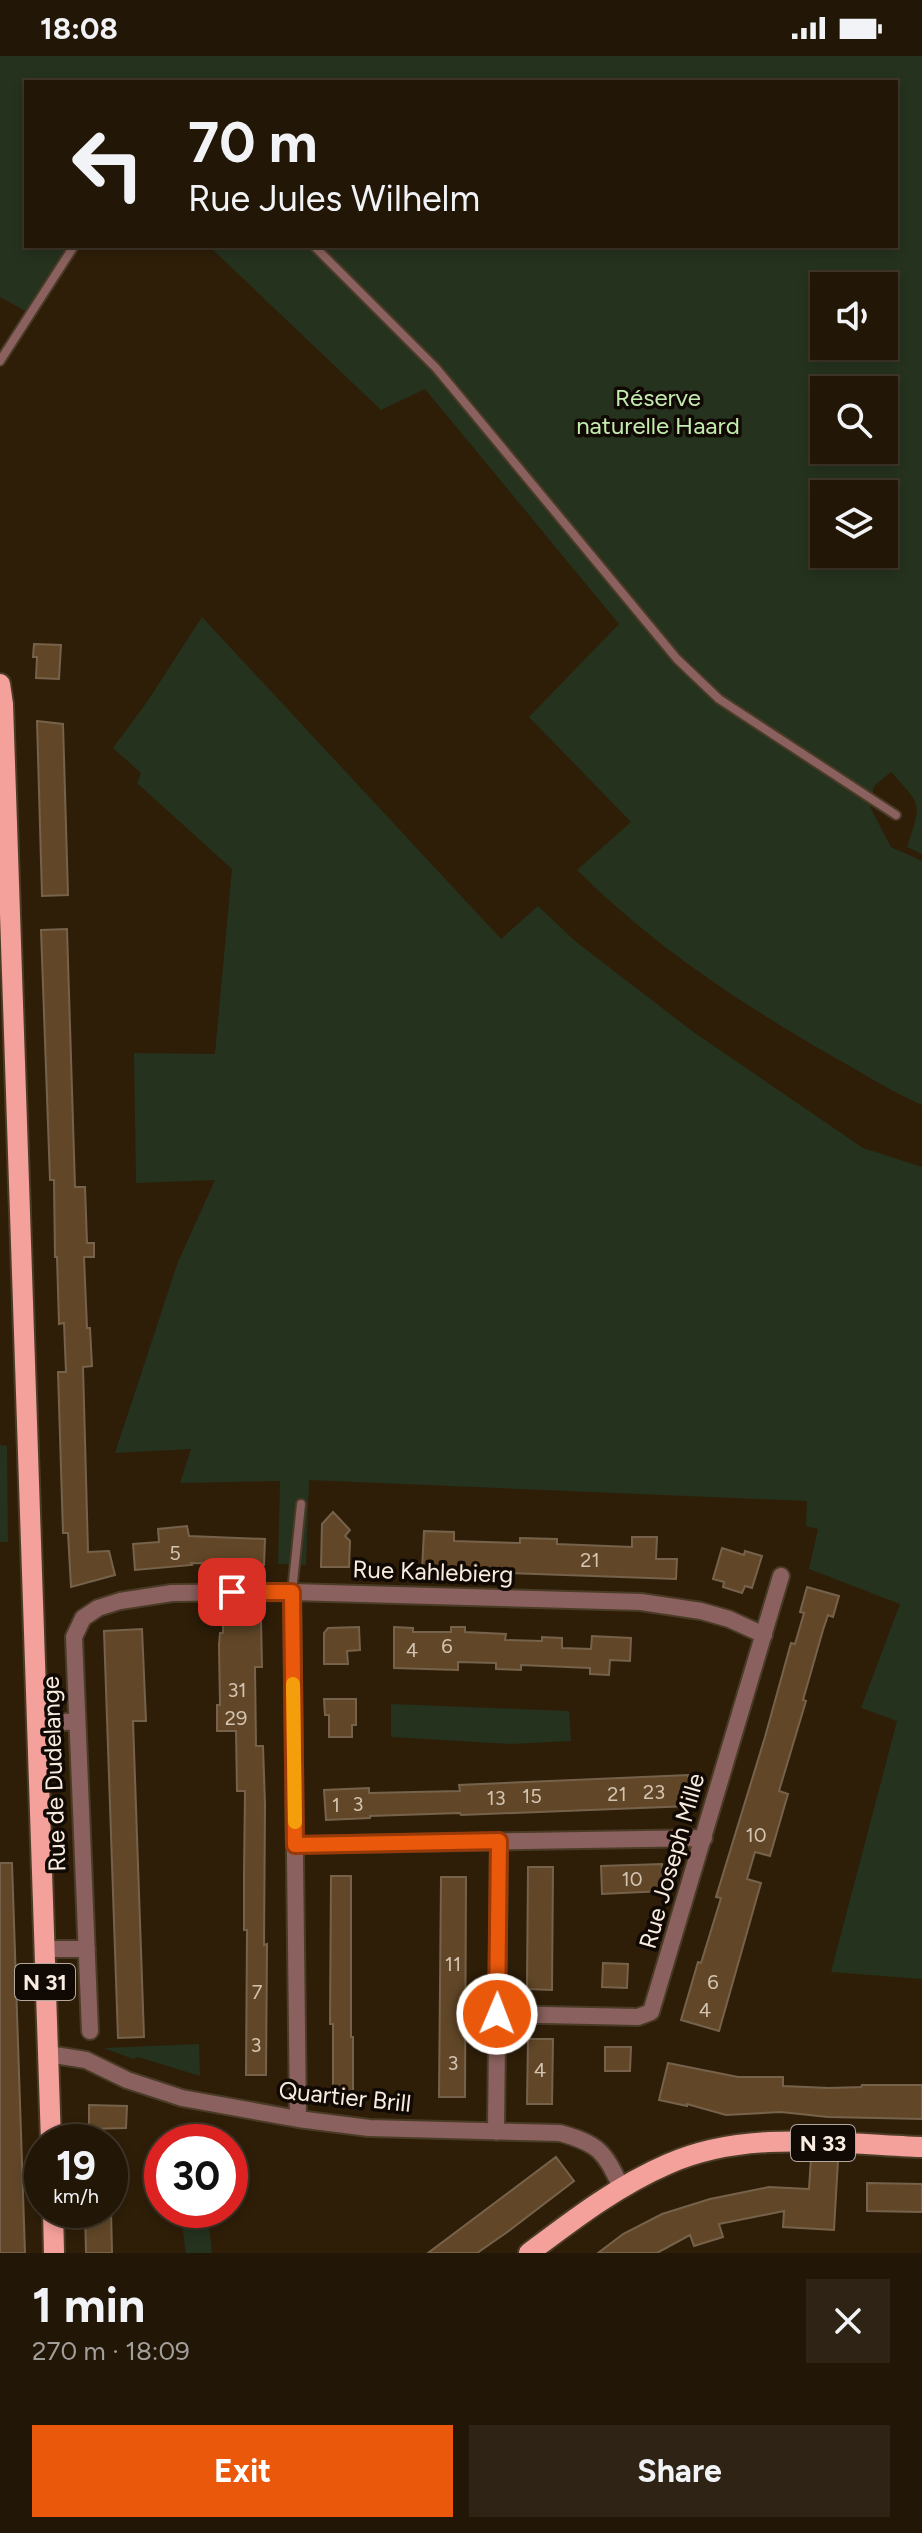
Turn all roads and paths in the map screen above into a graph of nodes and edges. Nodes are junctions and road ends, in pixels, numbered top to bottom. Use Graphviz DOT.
graph roads {
  1 [pos="73,248"];
  2 [pos="316,248"];
  3 [pos="0,361"];
  4 [pos="0,684"];
  5 [pos="896,815"];
  6 [pos="301,1504"];
  7 [pos="781,1576"];
  8 [pos="292,1592"];
  9 [pos="98,1608"];
  10 [pos="764,1635"];
  11 [pos="77,1721"];
  12 [pos="37,1724"];
  13 [pos="704,1838"];
  14 [pos="499,1841"];
  15 [pos="295,1845"];
  16 [pos="44,1949"];
  17 [pos="87,1949"];
  18 [pos="497,2014"];
  19 [pos="90,2031"];
  20 [pos="48,2054"];
  21 [pos="298,2119"];
  22 [pos="50,2124"];
  23 [pos="496,2132"];
  24 [pos="922,2147"];
  25 [pos="621,2187"];
  26 [pos="53,2228"];
  27 [pos="54,2253"];
  28 [pos="529,2253"];
  1 -- 3 [label="lane"];
  2 -- 5 [label="lane"];
  4 -- 12 [label="main road, Rue de Dudelange / N 31"];
  6 -- 8 [label="lane"];
  7 -- 10 [label="street, Rue Joseph Mille"];
  8 -- 9 [label="street, Rue Kahlebierg"];
  8 -- 10 [label="street, Rue Kahlebierg"];
  8 -- 15 [label="street"];
  9 -- 11 [label="street, Rue de Dudelange"];
  10 -- 13 [label="street, Rue Joseph Mille"];
  11 -- 12 [label="street"];
  11 -- 17 [label="street, Rue de Dudelange"];
  12 -- 16 [label="main road, Rue de Dudelange / N 31"];
  13 -- 14 [label="street"];
  13 -- 18 [label="street, Rue Joseph Mille"];
  14 -- 15 [label="street"];
  14 -- 18 [label="street"];
  15 -- 21 [label="street"];
  16 -- 17 [label="street"];
  16 -- 20 [label="main road, Rue de Dudelange / N 31"];
  17 -- 19 [label="street, Rue de Dudelange"];
  18 -- 23 [label="street"];
  20 -- 21 [label="street, Quartier Brill"];
  20 -- 22 [label="main road, Rue de Dudelange / N 31"];
  21 -- 23 [label="street, Quartier Brill"];
  23 -- 25 [label="street, Quartier Brill"];
  24 -- 25 [label="main road, N 33"];
  25 -- 28 [label="main road, N 33"];
  26 -- 27 [label="main road"];
}
